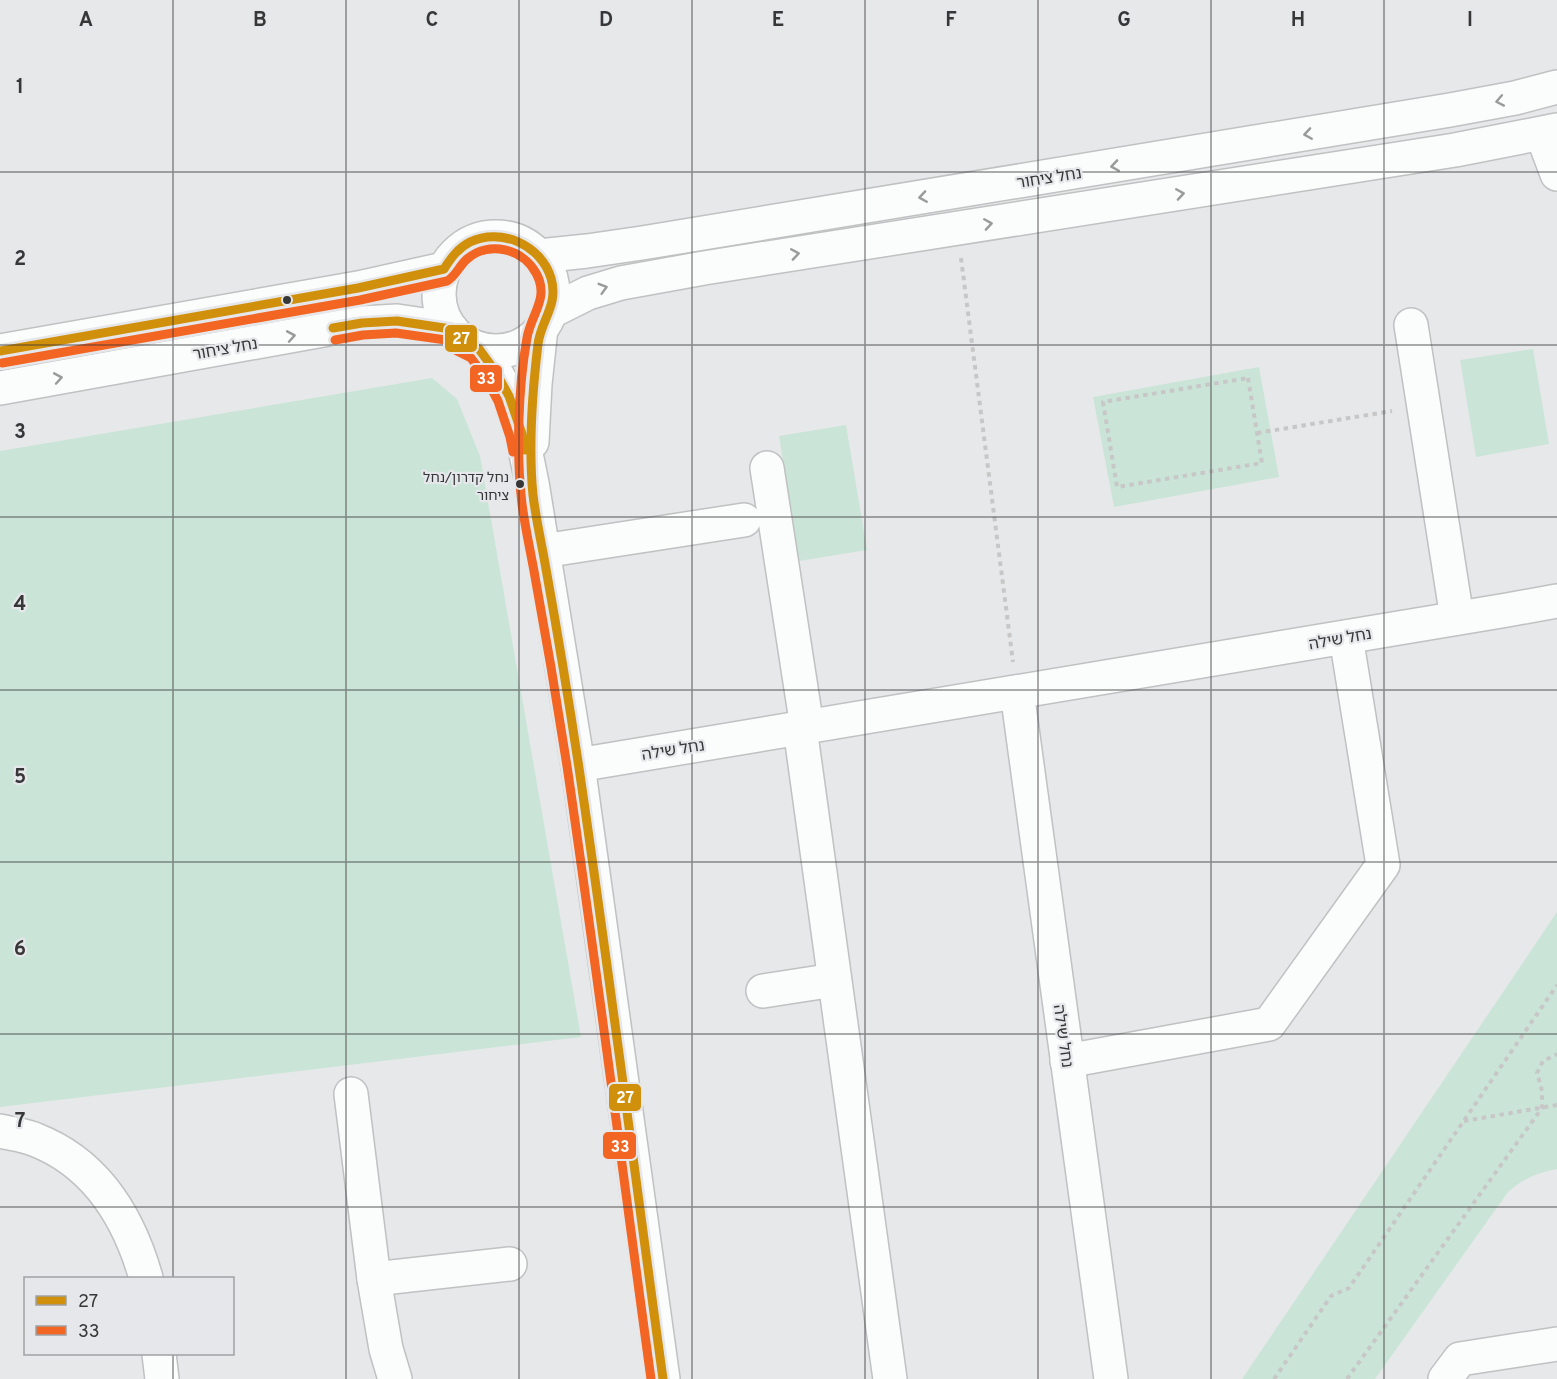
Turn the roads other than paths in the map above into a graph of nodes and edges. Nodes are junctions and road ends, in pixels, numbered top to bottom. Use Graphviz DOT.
graph roads {
  1 [pos="1557,87"];
  2 [pos="1550,132"];
  3 [pos="1557,174"];
  4 [pos="539,256"];
  5 [pos="444,269"];
  6 [pos="546,320"];
  7 [pos="1411,325"];
  8 [pos="451,329"];
  9 [pos="479,349"];
  10 [pos="0,351"];
  11 [pos="0,388"];
  12 [pos="767,468"];
  13 [pos="532,483"];
  14 [pos="744,520"];
  15 [pos="543,551"];
  16 [pos="1557,601"];
  17 [pos="1457,618"];
  18 [pos="1346,637"];
  19 [pos="1017,692"];
  20 [pos="803,728"];
  21 [pos="578,765"];
  22 [pos="834,980"];
  23 [pos="763,991"];
  24 [pos="1067,1061"];
  25 [pos="351,1094"];
  26 [pos="0,1131"];
  27 [pos="510,1264"];
  28 [pos="146,1277"];
  29 [pos="374,1279"];
  30 [pos="1557,1344"];
  31 [pos="159,1355"];
  32 [pos="162,1379"];
  33 [pos="396,1379"];
  34 [pos="663,1379"];
  35 [pos="890,1379"];
  36 [pos="1111,1379"];
  37 [pos="1445,1379"];
  1 -- 4 [label="street, נחל ציחור, one-way"];
  2 -- 3 [label="street"];
  6 -- 2 [label="street, one-way"];
  4 -- 5 [label="street"];
  4 -- 6 [label="street"];
  5 -- 8 [label="street"];
  5 -- 10 [label="street"];
  6 -- 9 [label="street"];
  6 -- 13 [label="street"];
  7 -- 17 [label="street"];
  8 -- 9 [label="street"];
  11 -- 8 [label="street, נחל ציחור, one-way"];
  9 -- 13 [label="street"];
  12 -- 20 [label="street"];
  13 -- 15 [label="street"];
  14 -- 15 [label="street"];
  15 -- 21 [label="street"];
  16 -- 17 [label="street, נחל שילה"];
  17 -- 18 [label="street, נחל שילה"];
  18 -- 19 [label="street, נחל שילה"];
  18 -- 24 [label="street"];
  19 -- 20 [label="street, נחל שילה"];
  19 -- 24 [label="street, נחל שילה"];
  20 -- 21 [label="street, נחל שילה"];
  20 -- 22 [label="street"];
  21 -- 34 [label="street"];
  22 -- 23 [label="street"];
  22 -- 35 [label="street"];
  24 -- 36 [label="street, נחל שילה"];
  25 -- 29 [label="street"];
  26 -- 28 [label="street"];
  27 -- 29 [label="street"];
  29 -- 33 [label="street"];
  30 -- 37 [label="street"];
  31 -- 32 [label="street"];
}
